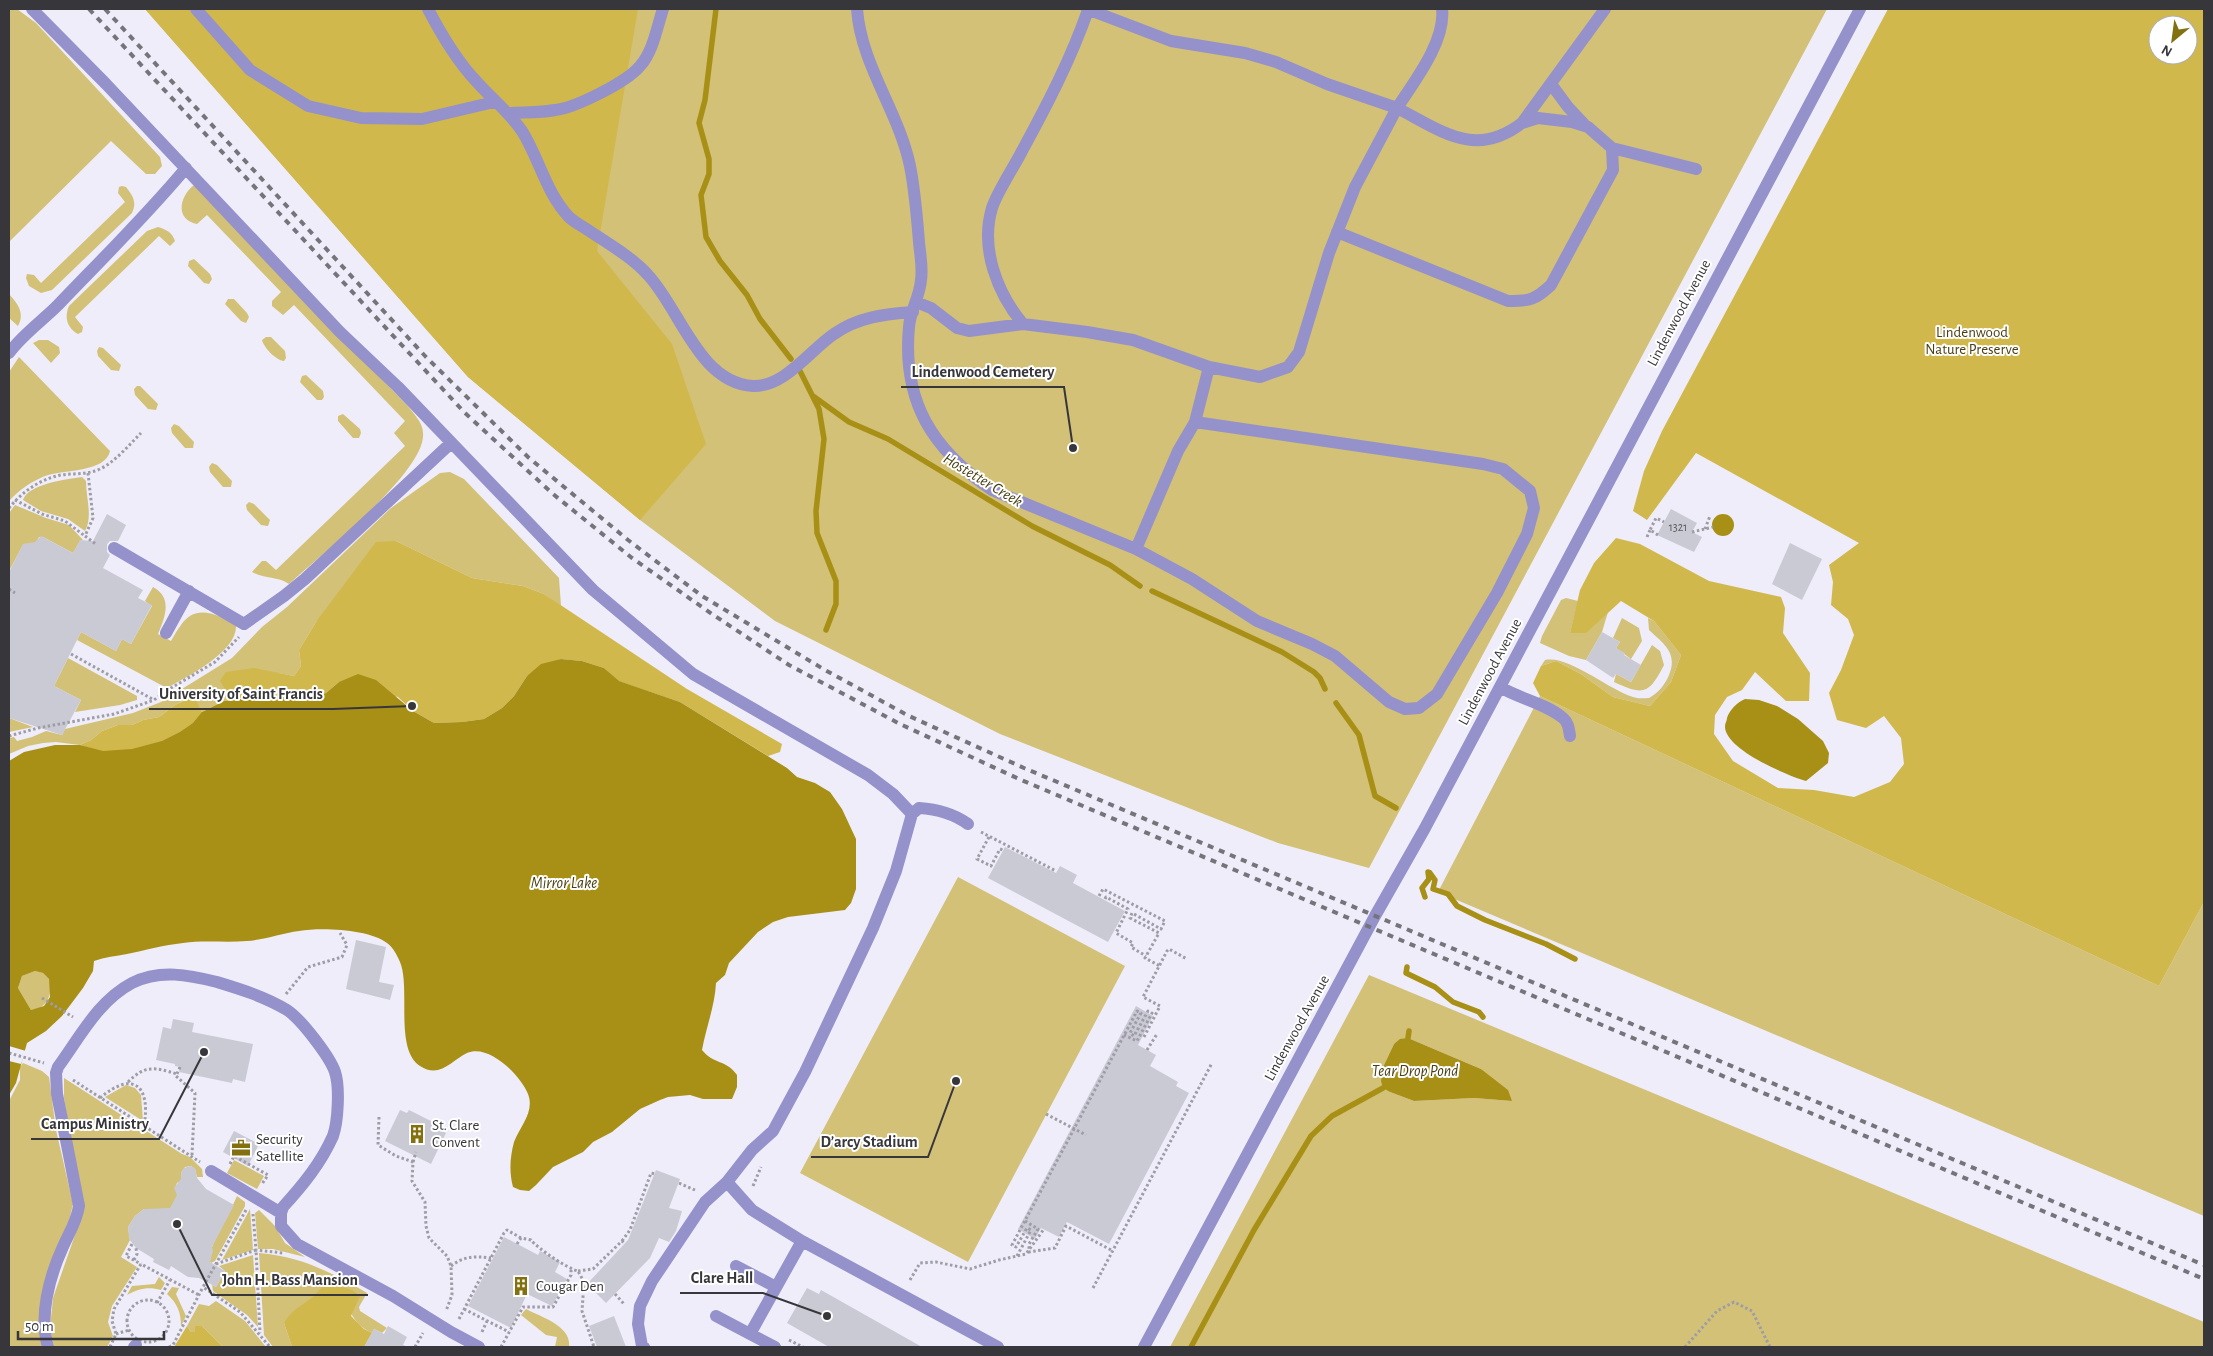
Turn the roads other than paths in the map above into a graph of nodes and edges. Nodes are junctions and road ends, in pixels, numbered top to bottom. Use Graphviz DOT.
graph roads {
  1 [pos="32,9"];
  2 [pos="196,9"];
  3 [pos="428,9"];
  4 [pos="663,9"];
  5 [pos="857,9"];
  6 [pos="1088,9"];
  7 [pos="1442,9"];
  8 [pos="1605,9"];
  9 [pos="1860,9"];
  10 [pos="1551,84"];
  11 [pos="494,102"];
  12 [pos="1397,108"];
  13 [pos="508,113"];
  14 [pos="1522,123"];
  15 [pos="1588,127"];
  16 [pos="1612,148"];
  17 [pos="186,168"];
  18 [pos="1696,169"];
  19 [pos="1337,232"];
  20 [pos="914,307"];
  21 [pos="1023,324"];
  22 [pos="9,353"];
  23 [pos="1209,367"];
  24 [pos="1195,422"];
  25 [pos="451,443"];
  26 [pos="114,548"];
  27 [pos="1136,549"];
  28 [pos="190,591"];
  29 [pos="166,633"];
  30 [pos="1500,687"];
  31 [pos="1570,736"];
  32 [pos="912,814"];
  33 [pos="968,824"];
  34 [pos="211,1171"];
  35 [pos="727,1182"];
  36 [pos="281,1213"];
  37 [pos="802,1241"];
  38 [pos="736,1266"];
  39 [pos="776,1287"];
  40 [pos="716,1316"];
  41 [pos="750,1334"];
  42 [pos="778,1342"];
  43 [pos="48,1347"];
  44 [pos="479,1347"];
  45 [pos="644,1347"];
  46 [pos="998,1347"];
  47 [pos="1144,1347"];
  1 -- 17 [label="street"];
  2 -- 11 [label="street"];
  3 -- 11 [label="street"];
  4 -- 13 [label="street"];
  5 -- 20 [label="street"];
  6 -- 12 [label="street"];
  6 -- 21 [label="street"];
  7 -- 12 [label="street"];
  8 -- 10 [label="street"];
  9 -- 30 [label="street, Lindenwood Avenue"];
  10 -- 14 [label="street"];
  10 -- 15 [label="street"];
  11 -- 13 [label="street"];
  12 -- 14 [label="street"];
  12 -- 19 [label="street"];
  13 -- 20 [label="street"];
  14 -- 15 [label="street"];
  15 -- 16 [label="street"];
  16 -- 18 [label="street"];
  16 -- 19 [label="street"];
  17 -- 22 [label="street"];
  17 -- 25 [label="street"];
  19 -- 23 [label="street"];
  20 -- 21 [label="street"];
  20 -- 27 [label="street"];
  21 -- 23 [label="street"];
  23 -- 24 [label="street"];
  24 -- 27 [label="street"];
  24 -- 27 [label="street"];
  25 -- 28 [label="street"];
  25 -- 32 [label="street"];
  26 -- 28 [label="street"];
  28 -- 29 [label="street"];
  30 -- 31 [label="street"];
  30 -- 47 [label="street, Lindenwood Avenue"];
  32 -- 33 [label="street"];
  32 -- 35 [label="street"];
  34 -- 36 [label="street"];
  35 -- 37 [label="street"];
  35 -- 45 [label="street"];
  36 -- 43 [label="street"];
  36 -- 44 [label="street"];
  37 -- 39 [label="street"];
  37 -- 46 [label="street"];
  38 -- 39 [label="street"];
  39 -- 41 [label="street"];
  40 -- 41 [label="street"];
  41 -- 42 [label="street"];
}
